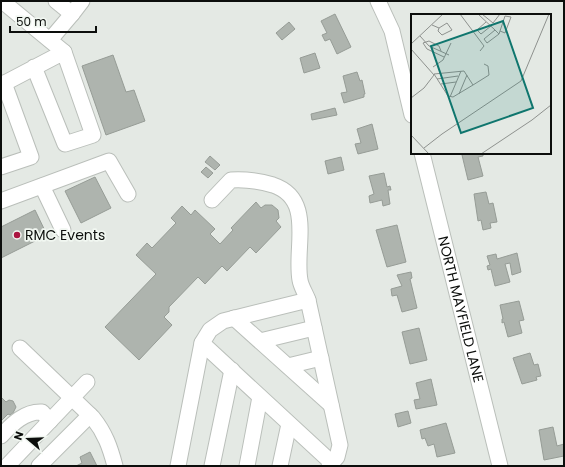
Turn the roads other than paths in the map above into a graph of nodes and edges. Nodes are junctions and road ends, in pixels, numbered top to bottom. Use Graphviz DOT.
graph roads {
  1 [pos="2,1"];
  2 [pos="56,1"];
  3 [pos="82,1"];
  4 [pos="378,1"];
  5 [pos="72,14"];
  6 [pos="50,40"];
  7 [pos="64,52"];
  8 [pos="34,67"];
  9 [pos="2,84"];
  10 [pos="411,111"];
  11 [pos="422,154"];
  12 [pos="1,167"];
  13 [pos="42,186"];
  14 [pos="128,194"];
  15 [pos="212,200"];
  16 [pos="1,201"];
  17 [pos="63,230"];
  18 [pos="308,300"];
  19 [pos="234,318"];
  20 [pos="314,328"];
  21 [pos="260,341"];
  22 [pos="202,343"];
  23 [pos="20,348"];
  24 [pos="321,358"];
  25 [pos="288,366"];
  26 [pos="232,370"];
  27 [pos="86,382"];
  28 [pos="260,397"];
  29 [pos="72,398"];
  30 [pos="332,405"];
  31 [pos="90,415"];
  32 [pos="50,420"];
  33 [pos="290,424"];
  34 [pos="1,436"];
  35 [pos="330,464"];
  36 [pos="7,466"];
  37 [pos="39,466"];
  38 [pos="115,466"];
  39 [pos="178,466"];
  40 [pos="212,466"];
  41 [pos="247,466"];
  42 [pos="280,466"];
  43 [pos="500,466"];
  1 -- 6 [label="street"];
  2 -- 5 [label="street"];
  3 -- 5 [label="street"];
  4 -- 10 [label="street"];
  5 -- 6 [label="street"];
  6 -- 7 [label="street"];
  7 -- 8 [label="street"];
  7 -- 8 [label="street"];
  8 -- 9 [label="street"];
  9 -- 12 [label="street"];
  11 -- 43 [label="street, NORTH MAYFIELD LANE"];
  13 -- 14 [label="street"];
  13 -- 16 [label="street"];
  13 -- 17 [label="street"];
  15 -- 18 [label="street"];
  18 -- 19 [label="street"];
  18 -- 20 [label="street"];
  19 -- 21 [label="street"];
  19 -- 22 [label="street"];
  20 -- 21 [label="street"];
  20 -- 24 [label="street"];
  21 -- 25 [label="street"];
  22 -- 26 [label="street"];
  22 -- 39 [label="street"];
  23 -- 29 [label="street"];
  24 -- 25 [label="street"];
  24 -- 30 [label="street"];
  25 -- 30 [label="street"];
  26 -- 28 [label="street"];
  26 -- 40 [label="street"];
  27 -- 29 [label="street"];
  28 -- 33 [label="street"];
  28 -- 41 [label="street"];
  29 -- 31 [label="street"];
  29 -- 32 [label="street"];
  30 -- 35 [label="street"];
  31 -- 37 [label="street"];
  31 -- 38 [label="street"];
  32 -- 34 [label="street"];
  32 -- 36 [label="street"];
  33 -- 35 [label="street"];
  33 -- 42 [label="street"];
}
